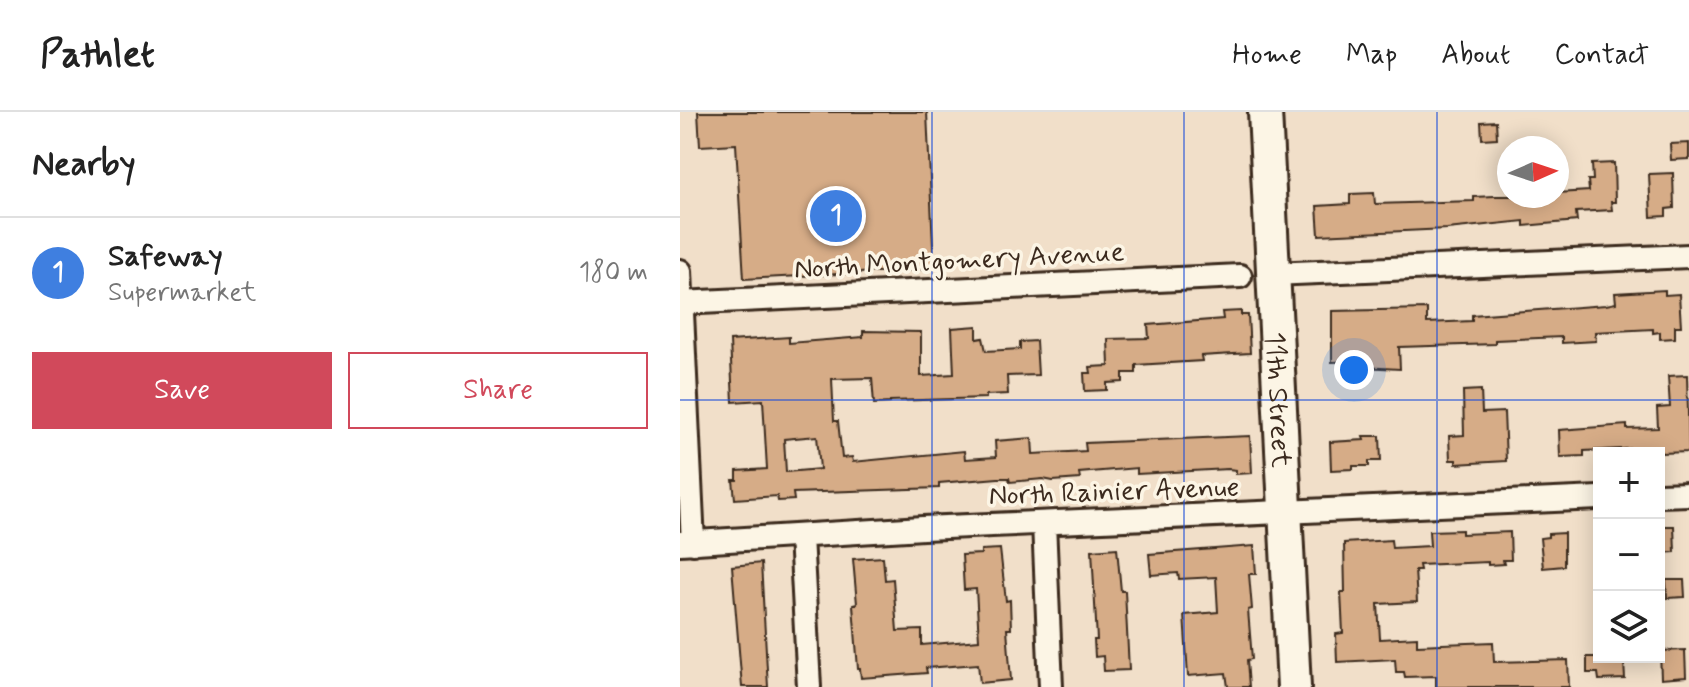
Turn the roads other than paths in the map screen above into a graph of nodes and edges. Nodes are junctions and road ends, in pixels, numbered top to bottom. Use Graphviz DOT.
graph roads {
  1 [pos="1265,112"];
  2 [pos="1689,256"];
  3 [pos="680,271"];
  4 [pos="1256,275"];
  5 [pos="681,303"];
  6 [pos="1689,494"];
  7 [pos="1665,495"];
  8 [pos="1593,498"];
  9 [pos="1285,513"];
  10 [pos="1044,523"];
  11 [pos="801,536"];
  12 [pos="686,543"];
  13 [pos="809,687"];
  14 [pos="1051,687"];
  15 [pos="1294,687"];
  1 -- 4 [label="main road, 11th Street"];
  2 -- 4 [label="street, North Montgomery Avenue"];
  3 -- 5 [label="street"];
  4 -- 5 [label="street, North Montgomery Avenue"];
  4 -- 9 [label="main road, 11th Street"];
  5 -- 12 [label="street"];
  6 -- 7 [label="street"];
  8 -- 9 [label="street, North Rainier Avenue"];
  9 -- 10 [label="street, North Rainier Avenue"];
  9 -- 15 [label="main road, 11th Street"];
  10 -- 11 [label="street, North Rainier Avenue"];
  10 -- 14 [label="street"];
  11 -- 12 [label="street, North Rainier Avenue"];
  11 -- 13 [label="street"];
}
